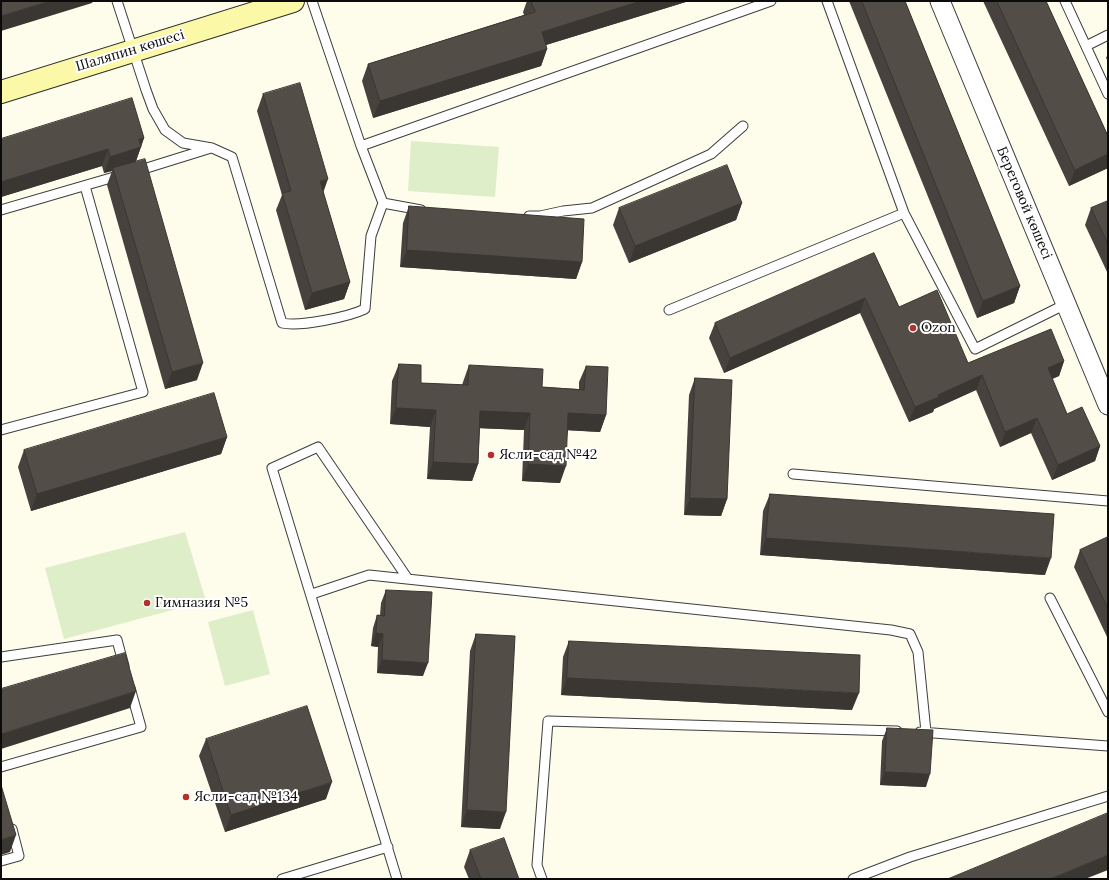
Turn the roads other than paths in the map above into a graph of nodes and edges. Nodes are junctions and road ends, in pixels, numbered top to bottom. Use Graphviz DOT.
graph roads {
  1 [pos="117,1"];
  2 [pos="293,1"];
  3 [pos="312,1"];
  4 [pos="771,1"];
  5 [pos="827,1"];
  6 [pos="940,1"];
  7 [pos="1065,1"];
  8 [pos="258,6"];
  9 [pos="1108,35"];
  10 [pos="1086,46"];
  11 [pos="132,50"];
  12 [pos="1,92"];
  13 [pos="1108,94"];
  14 [pos="743,126"];
  15 [pos="361,146"];
  16 [pos="212,148"];
  17 [pos="85,186"];
  18 [pos="383,203"];
  19 [pos="1,210"];
  20 [pos="434,212"];
  21 [pos="904,213"];
  22 [pos="519,216"];
  23 [pos="1066,304"];
  24 [pos="669,310"];
  25 [pos="1108,405"];
  26 [pos="1,430"];
  27 [pos="793,474"];
  28 [pos="1108,500"];
  29 [pos="408,579"];
  30 [pos="312,594"];
  31 [pos="1050,598"];
  32 [pos="1,657"];
  33 [pos="1108,712"];
  34 [pos="926,732"];
  35 [pos="1108,746"];
  36 [pos="1,767"];
  37 [pos="1108,796"];
  38 [pos="9,820"];
  39 [pos="388,847"];
  40 [pos="1,861"];
  41 [pos="282,879"];
  42 [pos="397,879"];
  43 [pos="542,879"];
  44 [pos="853,879"];
  1 -- 11 [label="lane"];
  2 -- 8 [label="main road, Шаляпин көшесі"];
  3 -- 15 [label="lane"];
  4 -- 15 [label="lane"];
  5 -- 21 [label="lane"];
  6 -- 23 [label="street, Береговой көшесі"];
  7 -- 10 [label="lane"];
  8 -- 11 [label="main road, Шаляпин көшесі"];
  9 -- 10 [label="lane"];
  10 -- 13 [label="lane"];
  11 -- 12 [label="main road, Шаляпин көшесі"];
  11 -- 16 [label="lane"];
  14 -- 22 [label="lane"];
  15 -- 18 [label="lane"];
  16 -- 17 [label="lane"];
  16 -- 18 [label="lane"];
  17 -- 19 [label="lane"];
  17 -- 26 [label="lane"];
  18 -- 20 [label="lane"];
  21 -- 23 [label="lane"];
  21 -- 24 [label="lane"];
  23 -- 25 [label="street, Береговой көшесі"];
  27 -- 28 [label="lane"];
  29 -- 30 [label="lane"];
  29 -- 30 [label="lane"];
  29 -- 34 [label="lane"];
  30 -- 39 [label="lane"];
  31 -- 33 [label="lane"];
  32 -- 36 [label="lane"];
  34 -- 35 [label="lane"];
  34 -- 43 [label="lane"];
  37 -- 44 [label="lane"];
  38 -- 40 [label="lane"];
  39 -- 41 [label="lane"];
  39 -- 42 [label="lane"];
}
